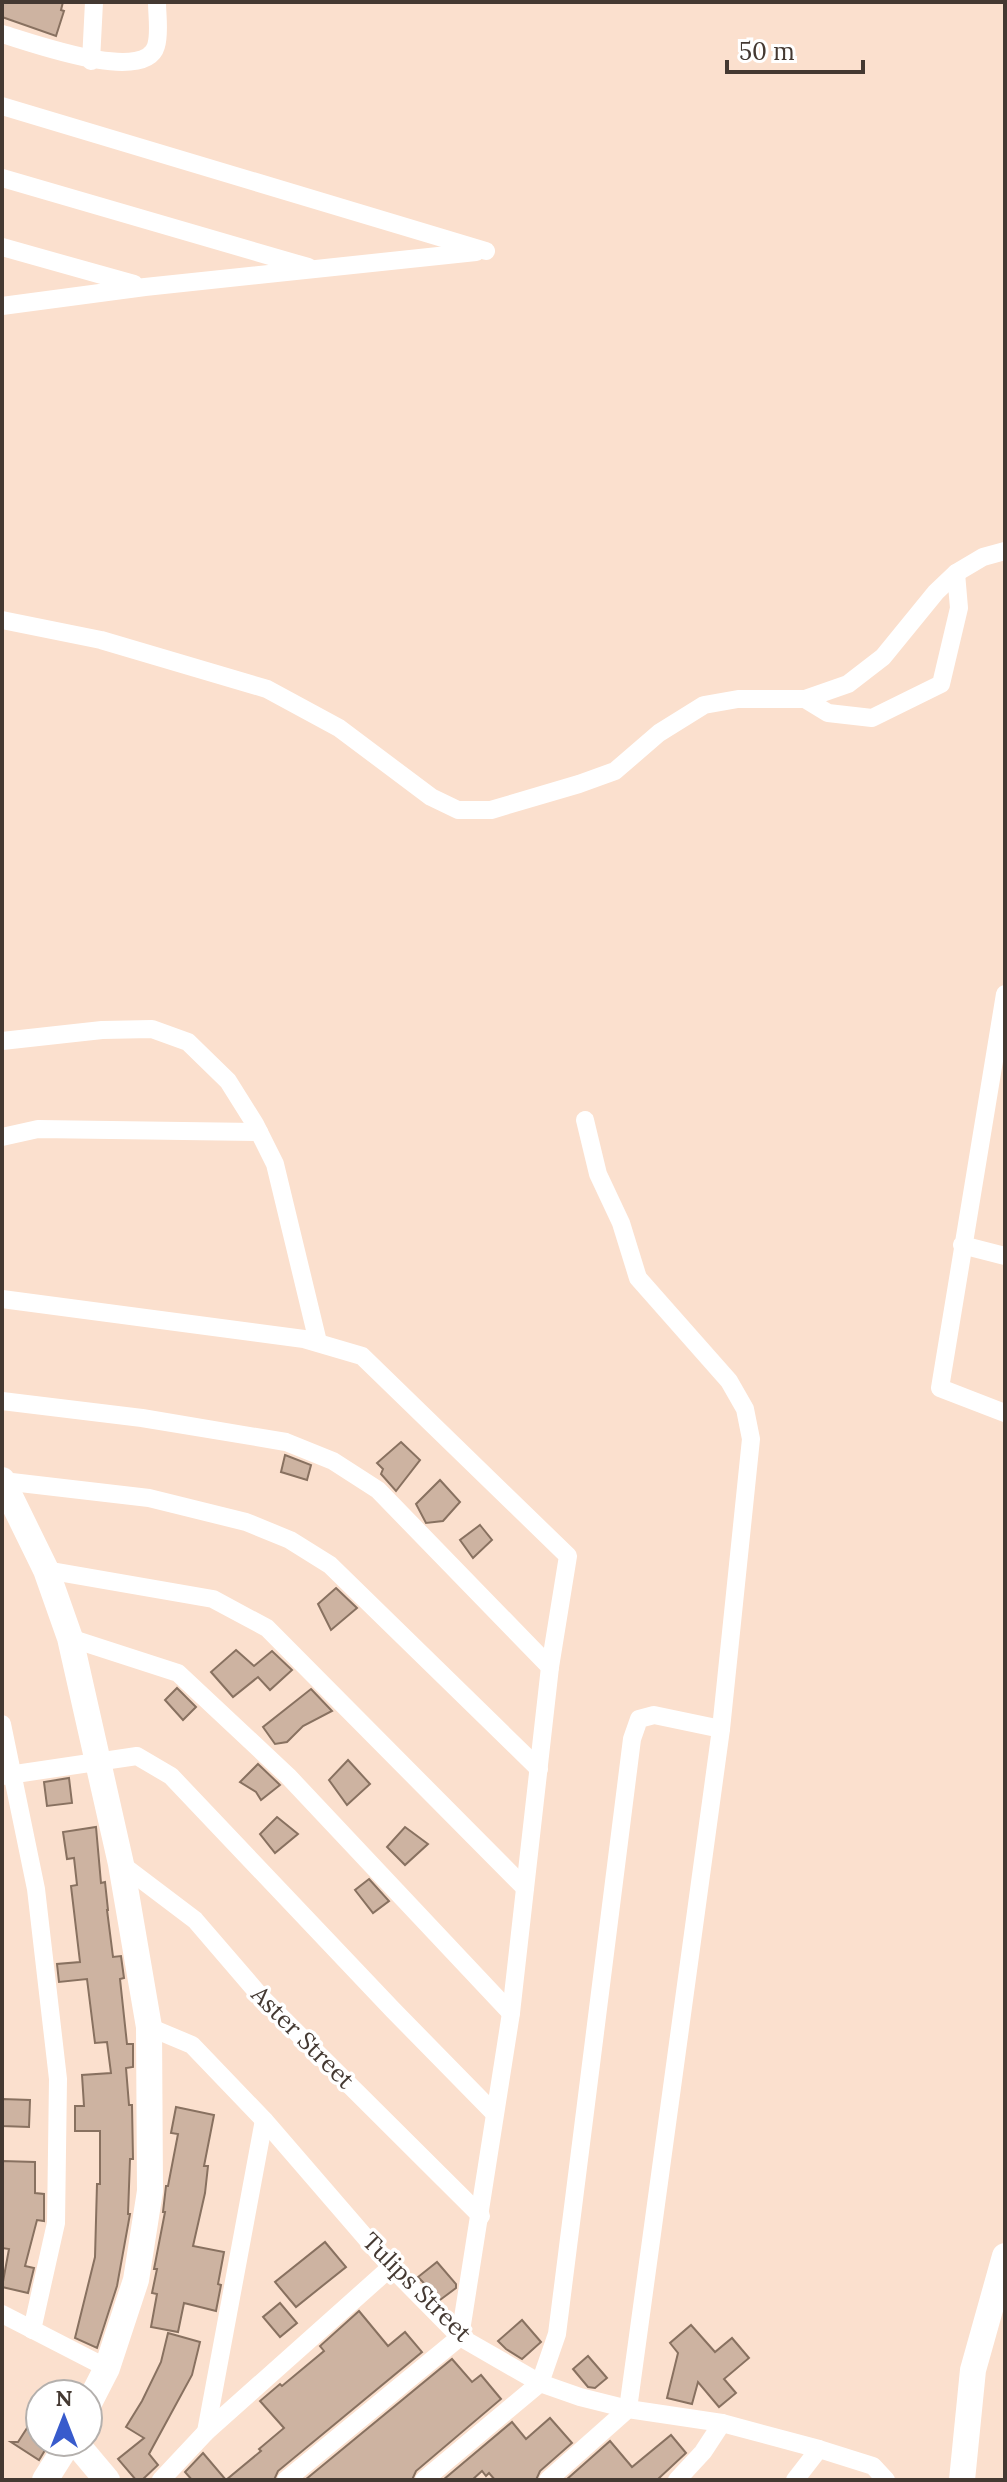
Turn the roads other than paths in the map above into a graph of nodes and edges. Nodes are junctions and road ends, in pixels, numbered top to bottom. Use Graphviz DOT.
graph roads {
  1 [pos="94,2"];
  2 [pos="157,2"];
  3 [pos="2,34"];
  4 [pos="91,61"];
  5 [pos="2,106"];
  6 [pos="2,178"];
  7 [pos="2,247"];
  8 [pos="319,270"];
  9 [pos="145,287"];
  10 [pos="2,306"];
  11 [pos="1005,551"];
  12 [pos="956,573"];
  13 [pos="2,620"];
  14 [pos="805,699"];
  15 [pos="1005,994"];
  16 [pos="2,1041"];
  17 [pos="585,1120"];
  18 [pos="259,1132"];
  19 [pos="2,1137"];
  20 [pos="962,1245"];
  21 [pos="1005,1256"];
  22 [pos="2,1299"];
  23 [pos="318,1342"];
  24 [pos="2,1401"];
  25 [pos="1005,1413"];
  26 [pos="2,1481"];
  27 [pos="46,1570"];
  28 [pos="70,1638"];
  29 [pos="550,1667"];
  30 [pos="2,1724"];
  31 [pos="721,1729"];
  32 [pos="99,1760"];
  33 [pos="539,1769"];
  34 [pos="8,1776"];
  35 [pos="121,1864"];
  36 [pos="525,1888"];
  37 [pos="511,2013"];
  38 [pos="149,2027"];
  39 [pos="494,2113"];
  40 [pos="264,2120"];
  41 [pos="481,2216"];
  42 [pos="1005,2256"];
  43 [pos="391,2267"];
  44 [pos="2,2314"];
  45 [pos="32,2330"];
  46 [pos="460,2337"];
  47 [pos="107,2368"];
  48 [pos="102,2378"];
  49 [pos="540,2383"];
  50 [pos="628,2409"];
  51 [pos="722,2423"];
  52 [pos="206,2432"];
  53 [pos="819,2449"];
  54 [pos="59,2458"];
  55 [pos="88,2458"];
  56 [pos="45,2480"];
  57 [pos="107,2480"];
  58 [pos="161,2480"];
  59 [pos="286,2480"];
  60 [pos="424,2480"];
  61 [pos="548,2480"];
  62 [pos="677,2480"];
  63 [pos="795,2480"];
  64 [pos="886,2480"];
  65 [pos="962,2480"];
  1 -- 4 [label="street"];
  2 -- 4 [label="street"];
  3 -- 4 [label="street"];
  5 -- 8 [label="street"];
  6 -- 8 [label="street"];
  7 -- 9 [label="street"];
  8 -- 9 [label="street"];
  9 -- 10 [label="street"];
  11 -- 12 [label="street"];
  12 -- 14 [label="street"];
  12 -- 14 [label="street"];
  13 -- 14 [label="street"];
  15 -- 20 [label="street"];
  16 -- 18 [label="street"];
  17 -- 31 [label="street"];
  18 -- 19 [label="street"];
  18 -- 23 [label="street"];
  20 -- 21 [label="street"];
  20 -- 25 [label="street"];
  22 -- 23 [label="street"];
  23 -- 29 [label="street"];
  24 -- 29 [label="street"];
  26 -- 27 [label="street"];
  26 -- 33 [label="street"];
  27 -- 28 [label="street"];
  27 -- 36 [label="street"];
  28 -- 32 [label="street"];
  28 -- 37 [label="street"];
  29 -- 33 [label="street"];
  30 -- 34 [label="street"];
  31 -- 49 [label="street"];
  31 -- 50 [label="street"];
  32 -- 34 [label="street"];
  32 -- 35 [label="street"];
  32 -- 39 [label="street"];
  33 -- 36 [label="street"];
  34 -- 45 [label="street"];
  35 -- 38 [label="street"];
  35 -- 41 [label="street, Aster Street"];
  36 -- 37 [label="street"];
  37 -- 39 [label="street"];
  38 -- 40 [label="street, Tulips Street"];
  38 -- 47 [label="street"];
  39 -- 41 [label="street"];
  40 -- 43 [label="street, Tulips Street"];
  40 -- 52 [label="street"];
  41 -- 46 [label="street"];
  42 -- 65 [label="street"];
  43 -- 46 [label="street, Tulips Street"];
  43 -- 52 [label="street"];
  44 -- 45 [label="street"];
  45 -- 47 [label="street"];
  46 -- 49 [label="street, Tulips Street"];
  46 -- 59 [label="street"];
  47 -- 48 [label="street"];
  49 -- 50 [label="street, Tulips Street"];
  49 -- 60 [label="street"];
  50 -- 51 [label="street, Tulips Street"];
  50 -- 61 [label="street"];
  51 -- 53 [label="street, Tulips Street"];
  51 -- 62 [label="street"];
  52 -- 58 [label="street"];
  53 -- 63 [label="street"];
  53 -- 64 [label="street, Tulips Street"];
  54 -- 56 [label="street"];
  55 -- 57 [label="street"];
}
